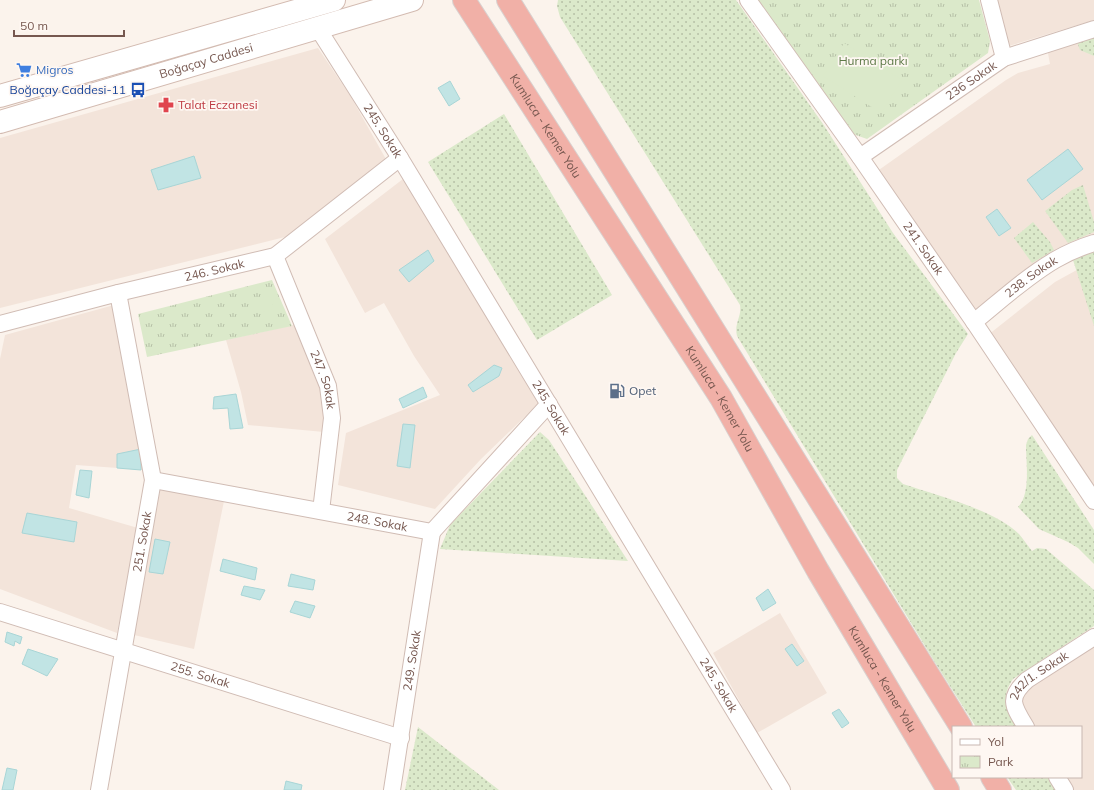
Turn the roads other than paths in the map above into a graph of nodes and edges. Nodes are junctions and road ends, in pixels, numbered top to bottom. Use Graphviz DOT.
graph roads {
  1 [pos="334,0"];
  2 [pos="412,0"];
  3 [pos="748,0"];
  4 [pos="989,0"];
  5 [pos="305,4"];
  6 [pos="510,4"];
  7 [pos="470,9"];
  8 [pos="317,27"];
  9 [pos="1094,29"];
  10 [pos="1004,58"];
  11 [pos="0,96"];
  12 [pos="0,122"];
  13 [pos="860,157"];
  14 [pos="400,158"];
  15 [pos="1094,242"];
  16 [pos="275,256"];
  17 [pos="118,293"];
  18 [pos="974,322"];
  19 [pos="0,324"];
  20 [pos="549,404"];
  21 [pos="153,480"];
  22 [pos="1094,501"];
  23 [pos="321,511"];
  24 [pos="432,532"];
  25 [pos="0,612"];
  26 [pos="1094,637"];
  27 [pos="123,650"];
  28 [pos="960,726"];
  29 [pos="1025,726"];
  30 [pos="401,738"];
  31 [pos="993,778"];
  32 [pos="1058,778"];
  33 [pos="98,790"];
  34 [pos="392,790"];
  35 [pos="782,790"];
  36 [pos="948,790"];
  37 [pos="1000,790"];
  38 [pos="1066,790"];
  1 -- 5 [label="main road, Boğaçay Caddesi"];
  2 -- 8 [label="main road, Boğaçay Caddesi"];
  3 -- 13 [label="street, 241. Sokak"];
  4 -- 10 [label="street"];
  5 -- 11 [label="main road, Boğaçay Caddesi"];
  6 -- 28 [label="highway"];
  7 -- 36 [label="highway, Kumluca - Kemer Yolu"];
  8 -- 12 [label="main road, Boğaçay Caddesi"];
  8 -- 14 [label="street, 245. Sokak"];
  9 -- 10 [label="street, 236 Sokak"];
  10 -- 13 [label="street, 236 Sokak"];
  13 -- 18 [label="street, 241. Sokak"];
  14 -- 16 [label="street, 246. Sokak"];
  14 -- 20 [label="street, 245. Sokak"];
  15 -- 18 [label="street, 238. Sokak"];
  16 -- 17 [label="street, 246. Sokak"];
  16 -- 23 [label="street, 247. Sokak"];
  17 -- 19 [label="street, 246. Sokak"];
  17 -- 21 [label="street, 251. Sokak"];
  18 -- 22 [label="street, 241. Sokak"];
  20 -- 24 [label="street"];
  20 -- 35 [label="street, 245. Sokak"];
  21 -- 23 [label="street, 248. Sokak"];
  21 -- 27 [label="street, 251. Sokak"];
  23 -- 24 [label="street, 248. Sokak"];
  24 -- 30 [label="street, 249. Sokak"];
  25 -- 27 [label="street, 255. Sokak"];
  26 -- 29 [label="street, 242/1. Sokak"];
  27 -- 30 [label="street, 255. Sokak"];
  27 -- 33 [label="street, 251. Sokak"];
  30 -- 34 [label="street, 249. Sokak"];
  31 -- 37 [label="highway"];
  32 -- 38 [label="street"];
}
